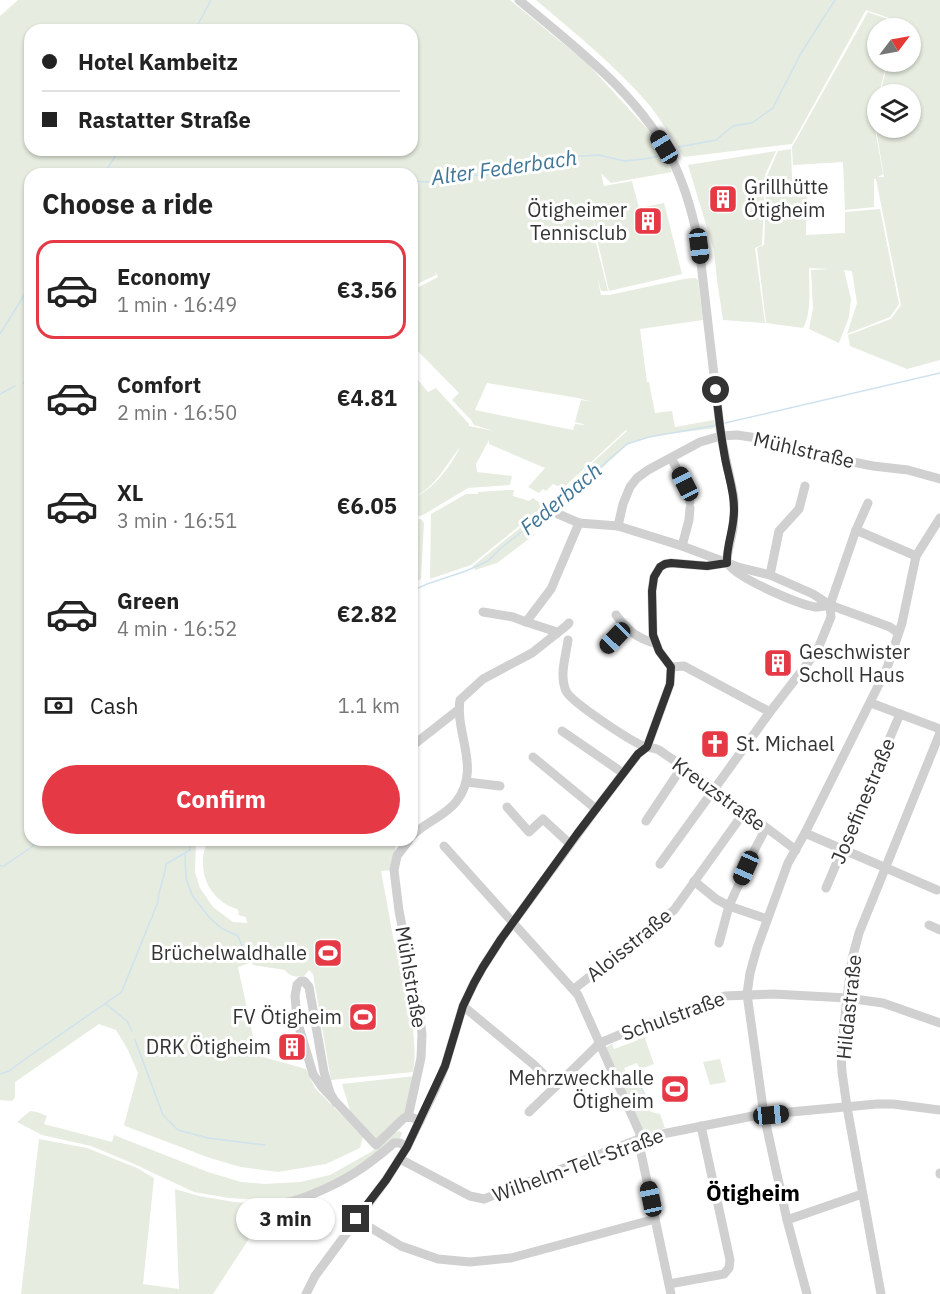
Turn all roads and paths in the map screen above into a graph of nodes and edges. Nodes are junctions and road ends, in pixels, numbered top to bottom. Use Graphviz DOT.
graph roads {
  1 [pos="519,0"];
  2 [pos="720,427"];
  3 [pos="671,458"];
  4 [pos="940,479"];
  5 [pos="806,486"];
  6 [pos="868,503"];
  7 [pos="552,509"];
  8 [pos="940,518"];
  9 [pos="579,523"];
  10 [pos="618,526"];
  11 [pos="856,530"];
  12 [pos="682,546"];
  13 [pos="916,556"];
  14 [pos="727,563"];
  15 [pos="770,575"];
  16 [pos="830,605"];
  17 [pos="483,612"];
  18 [pos="616,615"];
  19 [pos="526,622"];
  20 [pos="569,623"];
  21 [pos="625,628"];
  22 [pos="898,633"];
  23 [pos="556,634"];
  24 [pos="568,640"];
  25 [pos="655,643"];
  26 [pos="605,649"];
  27 [pos="671,667"];
  28 [pos="871,703"];
  29 [pos="458,710"];
  30 [pos="770,712"];
  31 [pos="900,714"];
  32 [pos="940,729"];
  33 [pos="562,731"];
  34 [pos="940,733"];
  35 [pos="418,741"];
  36 [pos="647,747"];
  37 [pos="532,757"];
  38 [pos="682,767"];
  39 [pos="623,773"];
  40 [pos="466,782"];
  41 [pos="500,786"];
  42 [pos="715,789"];
  43 [pos="507,807"];
  44 [pos="596,809"];
  45 [pos="745,812"];
  46 [pos="646,821"];
  47 [pos="766,828"];
  48 [pos="418,830"];
  49 [pos="805,833"];
  50 [pos="570,844"];
  51 [pos="404,846"];
  52 [pos="444,846"];
  53 [pos="843,849"];
  54 [pos="796,850"];
  55 [pos="660,864"];
  56 [pos="886,867"];
  57 [pos="694,881"];
  58 [pos="826,888"];
  59 [pos="937,890"];
  60 [pos="729,906"];
  61 [pos="767,919"];
  62 [pos="513,922"];
  63 [pos="929,926"];
  64 [pos="940,930"];
  65 [pos="719,943"];
  66 [pos="574,989"];
  67 [pos="747,994"];
  68 [pos="847,998"];
  69 [pos="463,1006"];
  70 [pos="940,1023"];
  71 [pos="600,1043"];
  72 [pos="556,1086"];
  73 [pos="336,1103"];
  74 [pos="847,1107"];
  75 [pos="940,1110"];
  76 [pos="529,1112"];
  77 [pos="764,1115"];
  78 [pos="408,1117"];
  79 [pos="420,1121"];
  80 [pos="399,1123"];
  81 [pos="701,1126"];
  82 [pos="415,1132"];
  83 [pos="640,1138"];
  84 [pos="407,1147"];
  85 [pos="400,1159"];
  86 [pos="862,1194"];
  87 [pos="272,1204"];
  88 [pos="356,1219"];
  89 [pos="655,1219"];
  90 [pos="787,1220"];
  91 [pos="669,1284"];
  92 [pos="306,1294"];
  93 [pos="671,1294"];
  94 [pos="807,1294"];
  95 [pos="880,1294"];
  1 -- 2 [label="street"];
  2 -- 3 [label="street, Mühlstraße"];
  2 -- 4 [label="street, Mühlstraße"];
  2 -- 14 [label="street"];
  3 -- 10 [label="street, Mühlstraße"];
  3 -- 12 [label="street"];
  5 -- 15 [label="street"];
  6 -- 11 [label="street"];
  7 -- 9 [label="street"];
  8 -- 13 [label="street"];
  9 -- 10 [label="street"];
  9 -- 19 [label="street"];
  10 -- 12 [label="street"];
  11 -- 13 [label="street"];
  11 -- 16 [label="street"];
  12 -- 14 [label="street"];
  13 -- 22 [label="street"];
  14 -- 15 [label="street"];
  14 -- 16 [label="street"];
  14 -- 25 [label="street"];
  15 -- 16 [label="street"];
  16 -- 22 [label="street"];
  16 -- 30 [label="street"];
  17 -- 19 [label="street"];
  18 -- 21 [label="street"];
  19 -- 23 [label="street"];
  20 -- 23 [label="street"];
  21 -- 25 [label="street"];
  21 -- 26 [label="street"];
  22 -- 28 [label="street"];
  23 -- 29 [label="street"];
  24 -- 36 [label="street, Kreuzstraße"];
  25 -- 27 [label="street"];
  27 -- 30 [label="street"];
  27 -- 36 [label="street"];
  28 -- 31 [label="street"];
  28 -- 49 [label="street"];
  29 -- 35 [label="street"];
  29 -- 40 [label="street"];
  30 -- 42 [label="street"];
  31 -- 32 [label="street"];
  31 -- 53 [label="street, Josefinestraße"];
  33 -- 39 [label="street"];
  34 -- 56 [label="street, Hildastraße"];
  36 -- 38 [label="street, Kreuzstraße"];
  36 -- 39 [label="street"];
  37 -- 44 [label="street"];
  38 -- 42 [label="street, Kreuzstraße"];
  38 -- 46 [label="street"];
  39 -- 44 [label="street"];
  40 -- 41 [label="street"];
  40 -- 48 [label="street"];
  42 -- 45 [label="street, Kreuzstraße"];
  42 -- 55 [label="street"];
  43 -- 50 [label="street"];
  44 -- 50 [label="street"];
  45 -- 47 [label="street, Kreuzstraße"];
  45 -- 57 [label="street, Aloisstraße"];
  47 -- 54 [label="street, Kreuzstraße"];
  47 -- 60 [label="street"];
  49 -- 53 [label="street"];
  49 -- 54 [label="street"];
  50 -- 62 [label="street"];
  51 -- 78 [label="street, Mühlstraße"];
  52 -- 62 [label="street"];
  53 -- 56 [label="street"];
  53 -- 58 [label="street, Josefinestraße"];
  54 -- 61 [label="street"];
  56 -- 59 [label="street"];
  56 -- 68 [label="street, Hildastraße"];
  57 -- 60 [label="street"];
  57 -- 66 [label="street, Aloisstraße"];
  60 -- 61 [label="street"];
  60 -- 65 [label="street"];
  61 -- 67 [label="street"];
  62 -- 66 [label="street"];
  62 -- 69 [label="street"];
  63 -- 64 [label="street"];
  66 -- 71 [label="street"];
  67 -- 68 [label="street, Schulstraße"];
  67 -- 71 [label="street, Schulstraße"];
  67 -- 77 [label="street"];
  68 -- 70 [label="street, Schulstraße"];
  68 -- 74 [label="street, Hildastraße"];
  69 -- 72 [label="street"];
  69 -- 79 [label="street"];
  71 -- 72 [label="street"];
  71 -- 83 [label="street"];
  72 -- 76 [label="street"];
  73 -- 73 [label="street"];
  73 -- 80 [label="street"];
  74 -- 75 [label="street, Wilhelm-Tell-Straße"];
  74 -- 77 [label="street, Wilhelm-Tell-Straße"];
  74 -- 86 [label="street, Hildastraße"];
  77 -- 81 [label="street, Wilhelm-Tell-Straße"];
  77 -- 90 [label="street"];
  78 -- 79 [label="street"];
  78 -- 80 [label="street"];
  79 -- 82 [label="street"];
  80 -- 82 [label="street"];
  81 -- 83 [label="street, Wilhelm-Tell-Straße"];
  81 -- 91 [label="street"];
  82 -- 84 [label="street"];
  83 -- 85 [label="street, Wilhelm-Tell-Straße"];
  83 -- 89 [label="street"];
  84 -- 85 [label="street"];
  84 -- 87 [label="street"];
  85 -- 88 [label="street"];
  86 -- 90 [label="street"];
  86 -- 95 [label="street, Hildastraße"];
  88 -- 89 [label="street"];
  88 -- 92 [label="street"];
  89 -- 91 [label="street"];
  90 -- 94 [label="street"];
  91 -- 93 [label="street"];
}
